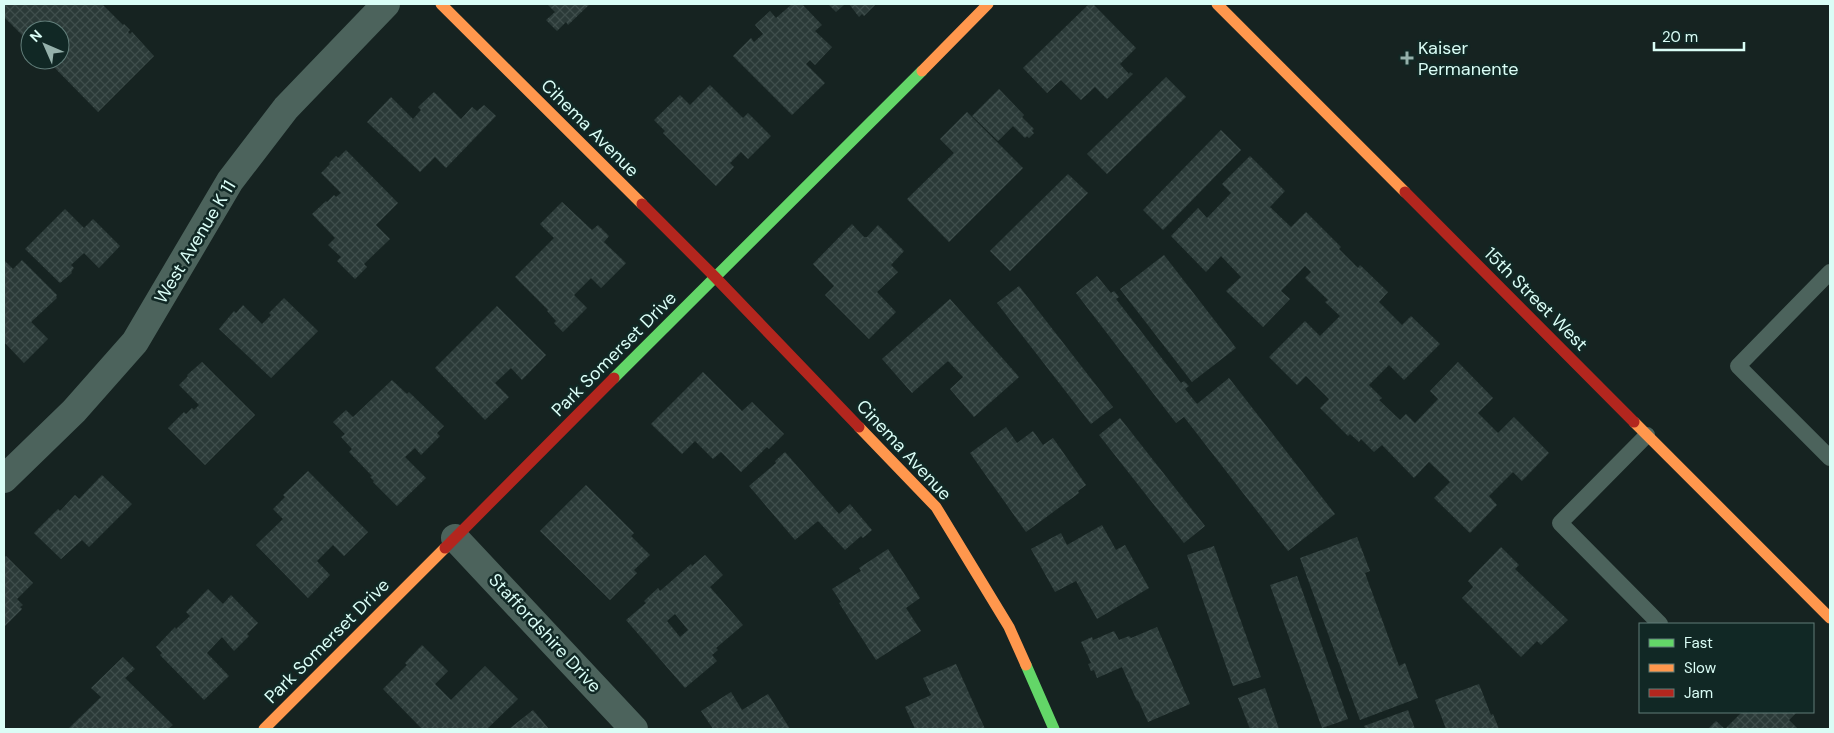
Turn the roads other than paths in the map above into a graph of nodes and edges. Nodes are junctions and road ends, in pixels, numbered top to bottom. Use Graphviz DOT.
graph roads {
  1 [pos="386,4"];
  2 [pos="441,4"];
  3 [pos="988,4"];
  4 [pos="1217,4"];
  5 [pos="1830,272"];
  6 [pos="715,277"];
  7 [pos="1648,435"];
  8 [pos="1830,458"];
  9 [pos="4,480"];
  10 [pos="455,538"];
  11 [pos="1830,618"];
  12 [pos="1659,623"];
  13 [pos="264,729"];
  14 [pos="634,729"];
  15 [pos="1054,729"];
  1 -- 9 [label="street, West Avenue K 11"];
  2 -- 6 [label="street, Cihema Avenue"];
  3 -- 6 [label="street, Park Somerset Drive"];
  4 -- 7 [label="street, 15th Street West"];
  5 -- 8 [label="lane"];
  6 -- 10 [label="street, Park Somerset Drive"];
  6 -- 15 [label="street, Cinema Avenue"];
  7 -- 11 [label="street, 15th Street West"];
  7 -- 12 [label="lane"];
  10 -- 13 [label="street, Park Somerset Drive"];
  10 -- 14 [label="street, Staffordshire Drive"];
}
